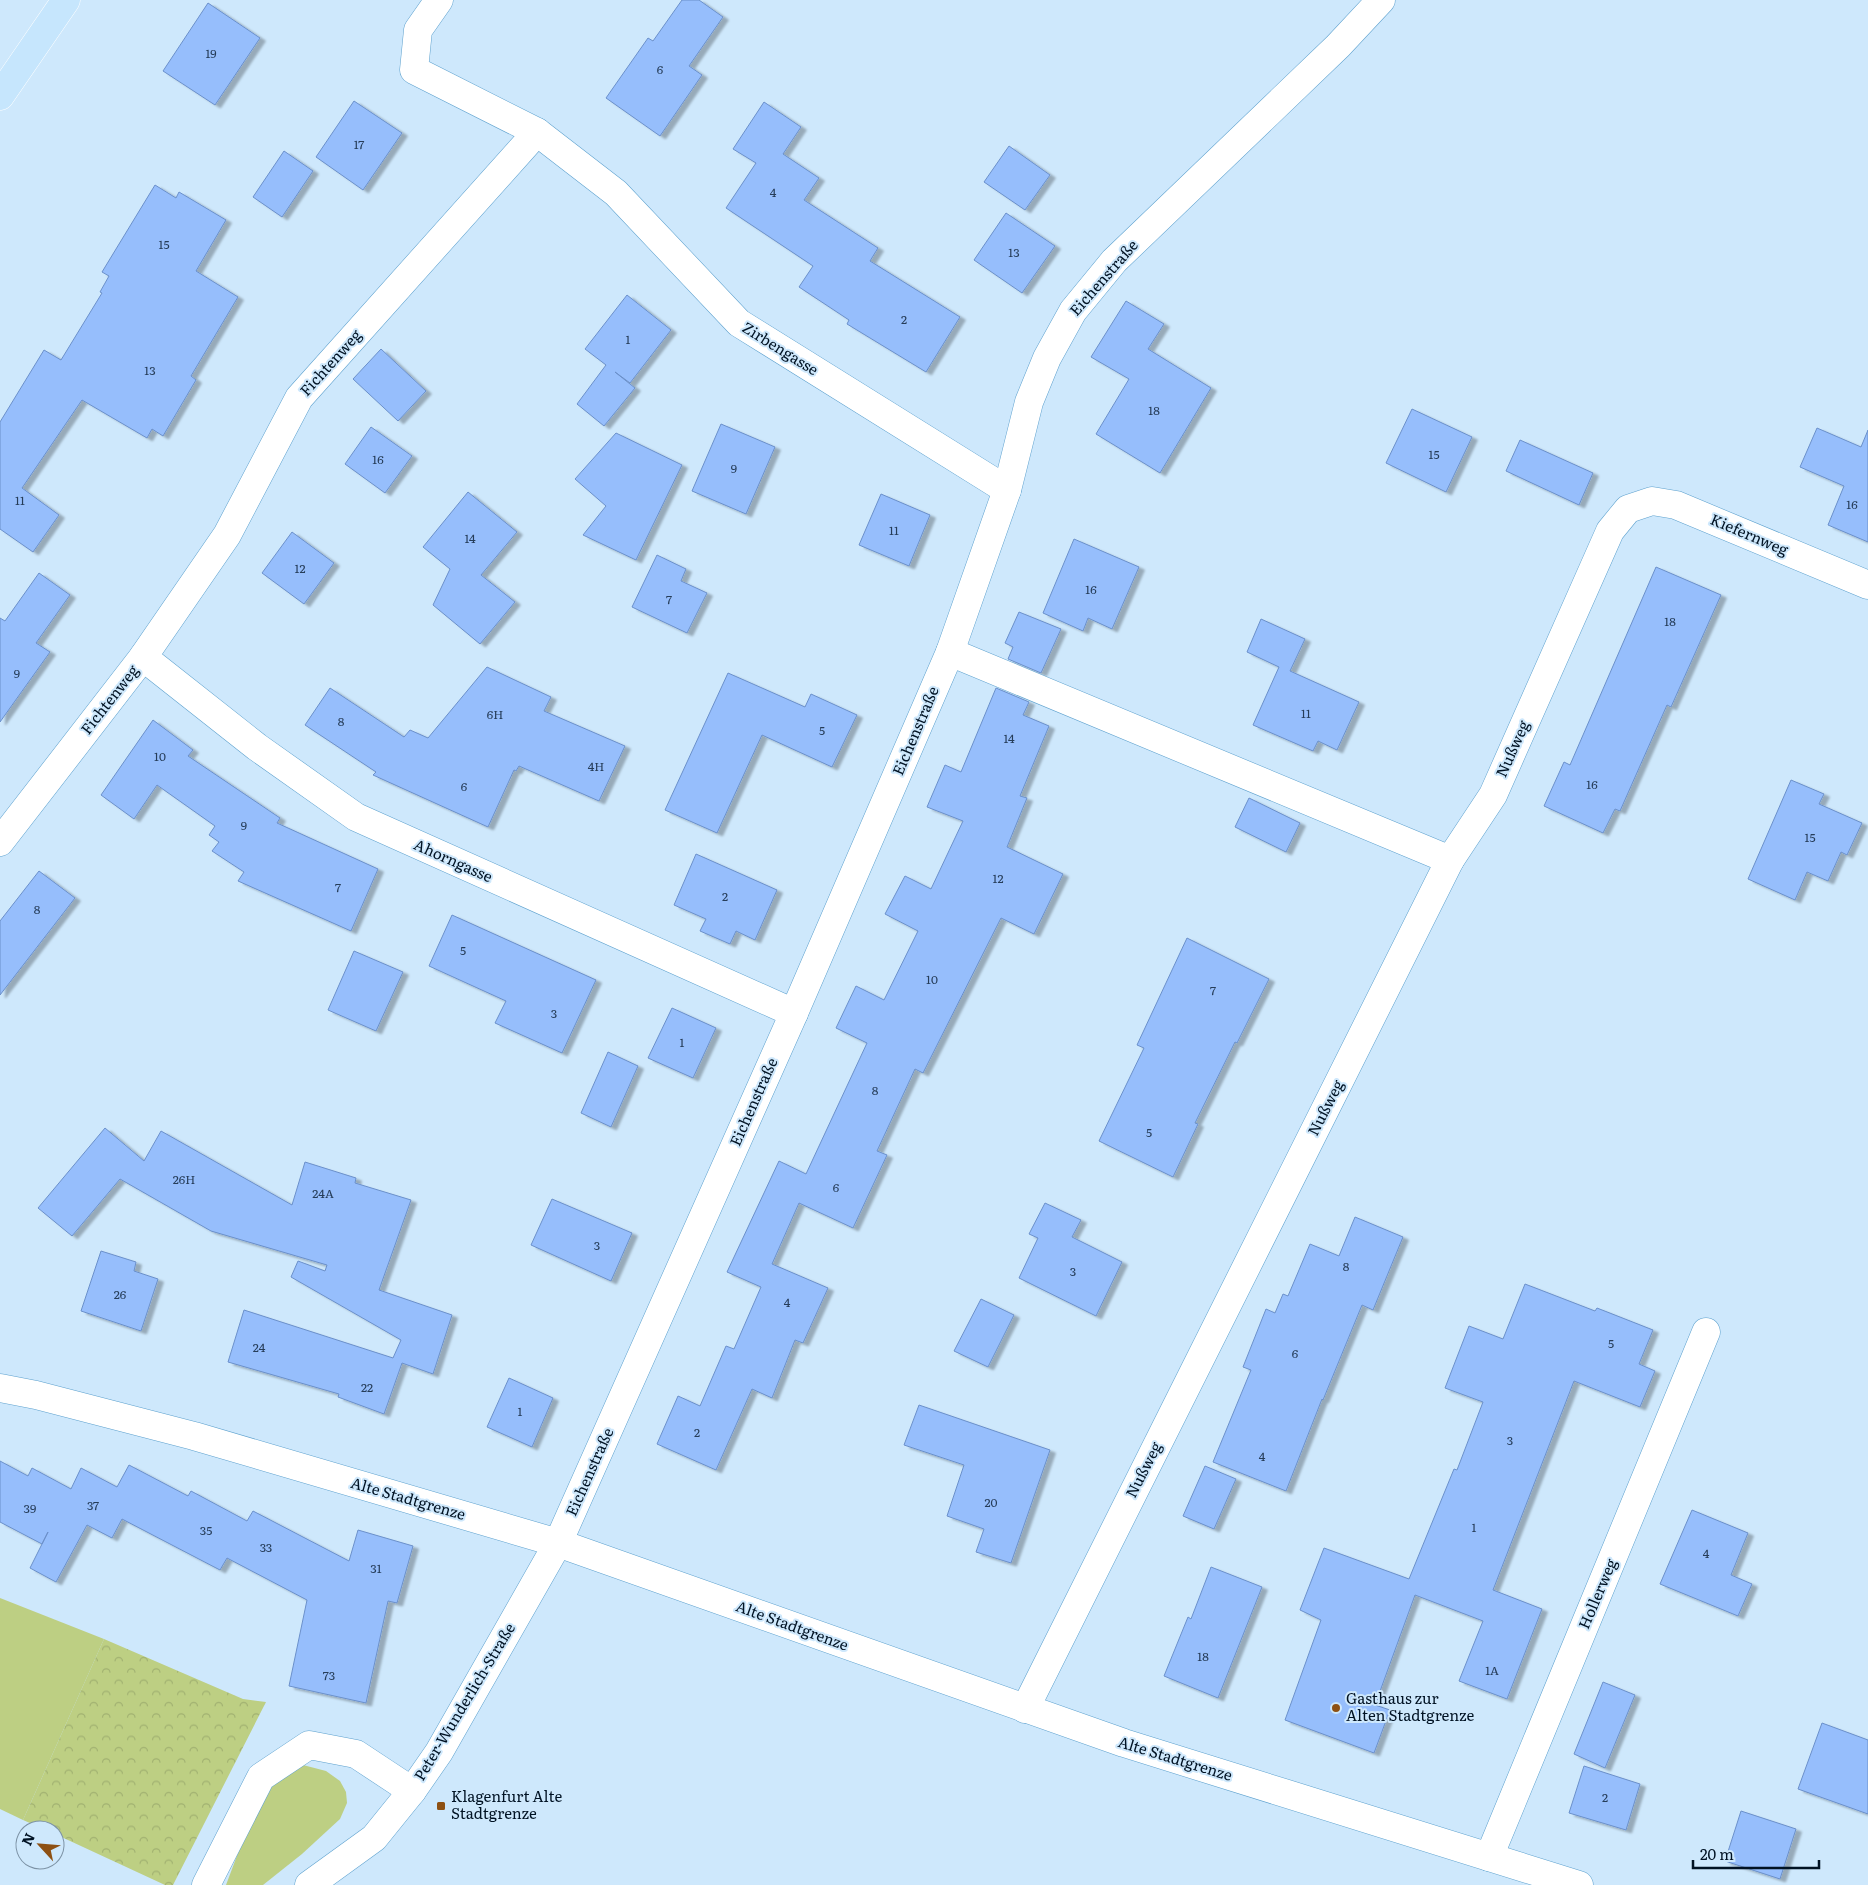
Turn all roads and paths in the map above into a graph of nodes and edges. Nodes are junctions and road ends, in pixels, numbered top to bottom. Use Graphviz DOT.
graph roads {
  1 [pos="66,0"];
  2 [pos="439,0"];
  3 [pos="1381,0"];
  4 [pos="0,96"];
  5 [pos="538,132"];
  6 [pos="1007,490"];
  7 [pos="1628,510"];
  8 [pos="1868,585"];
  9 [pos="950,652"];
  10 [pos="143,657"];
  11 [pos="0,842"];
  12 [pos="1450,860"];
  13 [pos="794,1013"];
  14 [pos="1706,1332"];
  15 [pos="0,1388"];
  16 [pos="558,1543"];
  17 [pos="1025,1709"];
  18 [pos="412,1791"];
  19 [pos="1489,1857"];
  20 [pos="326,1880"];
  21 [pos="206,1885"];
  22 [pos="1579,1885"];
  1 -- 4 [label="main road"];
  2 -- 5 [label="street"];
  3 -- 6 [label="street, Eichenstraße"];
  5 -- 6 [label="street, Zirbengasse"];
  5 -- 10 [label="street, Fichtenweg"];
  6 -- 9 [label="street, Eichenstraße"];
  7 -- 8 [label="street, Kiefernweg"];
  7 -- 12 [label="street, Nußweg"];
  9 -- 12 [label="street"];
  9 -- 13 [label="street, Eichenstraße"];
  10 -- 11 [label="street, Fichtenweg"];
  10 -- 13 [label="street, Ahorngasse"];
  12 -- 17 [label="street, Nußweg"];
  13 -- 16 [label="street, Eichenstraße"];
  14 -- 19 [label="street, Hollerweg"];
  15 -- 16 [label="street, Alte Stadtgrenze"];
  16 -- 17 [label="street, Alte Stadtgrenze"];
  16 -- 18 [label="street, Peter-Wunderlich-Straße"];
  17 -- 19 [label="street, Alte Stadtgrenze"];
  18 -- 20 [label="street, Peter-Wunderlich-Straße"];
  18 -- 21 [label="street"];
  19 -- 22 [label="street, Alte Stadtgrenze"];
}
